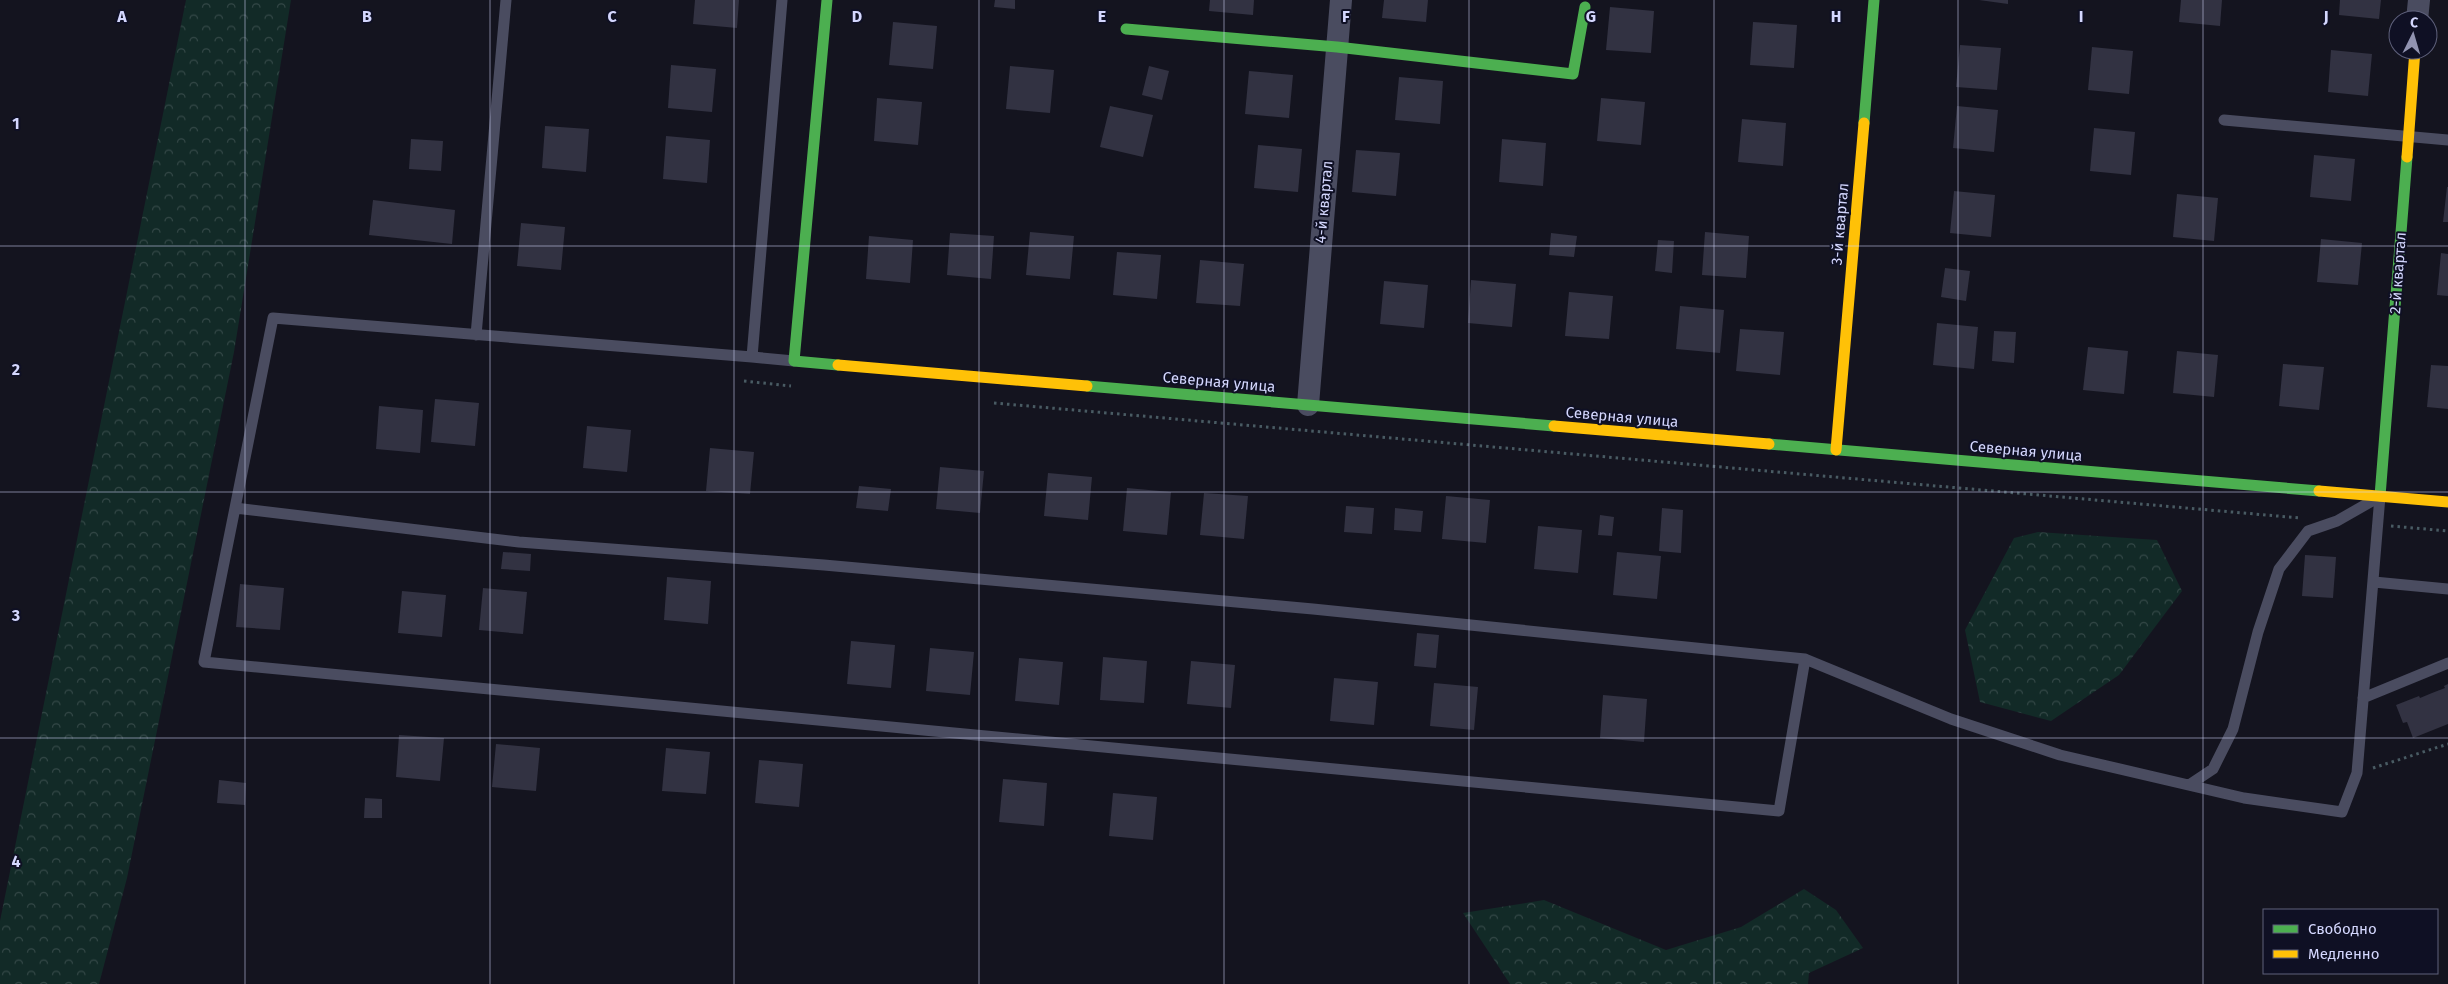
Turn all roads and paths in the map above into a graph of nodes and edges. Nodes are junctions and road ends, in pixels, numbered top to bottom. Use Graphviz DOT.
graph roads {
  1 [pos="506,0"];
  2 [pos="782,0"];
  3 [pos="827,0"];
  4 [pos="1341,0"];
  5 [pos="1874,0"];
  6 [pos="1585,7"];
  7 [pos="1126,29"];
  8 [pos="1337,46"];
  9 [pos="2414,60"];
  10 [pos="2224,120"];
  11 [pos="2408,136"];
  12 [pos="2448,140"];
  13 [pos="476,335"];
  14 [pos="752,357"];
  15 [pos="794,361"];
  16 [pos="744,382"];
  17 [pos="794,386"];
  18 [pos="993,403"];
  19 [pos="1308,405"];
  20 [pos="1836,450"];
  21 [pos="2380,496"];
  22 [pos="2448,502"];
  23 [pos="235,508"];
  24 [pos="2336,521"];
  25 [pos="2378,525"];
  26 [pos="2448,532"];
  27 [pos="2374,582"];
  28 [pos="2448,589"];
  29 [pos="1805,658"];
  30 [pos="2448,663"];
  31 [pos="2363,698"];
  32 [pos="2448,744"];
  33 [pos="2357,773"];
  34 [pos="2189,785"];
  1 -- 13 [label="lane"];
  2 -- 14 [label="lane"];
  3 -- 15 [label="street"];
  4 -- 8 [label="street, 4-й квартал"];
  5 -- 20 [label="street, 3-й квартал"];
  6 -- 8 [label="street"];
  7 -- 8 [label="street"];
  8 -- 19 [label="street, 4-й квартал"];
  9 -- 11 [label="street, 2-й квартал"];
  10 -- 11 [label="lane"];
  11 -- 12 [label="lane"];
  11 -- 21 [label="street, 2-й квартал"];
  13 -- 14 [label="lane"];
  13 -- 23 [label="lane"];
  14 -- 15 [label="lane"];
  15 -- 19 [label="street, Северная улица"];
  16 -- 17 [label="path"];
  18 -- 24 [label="path"];
  19 -- 20 [label="street, Северная улица"];
  20 -- 21 [label="street, Северная улица"];
  21 -- 22 [label="street, Северная улица"];
  21 -- 24 [label="lane"];
  21 -- 25 [label="lane"];
  23 -- 29 [label="lane"];
  23 -- 29 [label="lane"];
  24 -- 34 [label="lane"];
  25 -- 26 [label="path"];
  25 -- 27 [label="lane"];
  27 -- 28 [label="lane"];
  27 -- 31 [label="lane"];
  29 -- 34 [label="lane"];
  30 -- 31 [label="lane"];
  31 -- 33 [label="lane"];
  32 -- 33 [label="path"];
  33 -- 34 [label="lane"];
}
